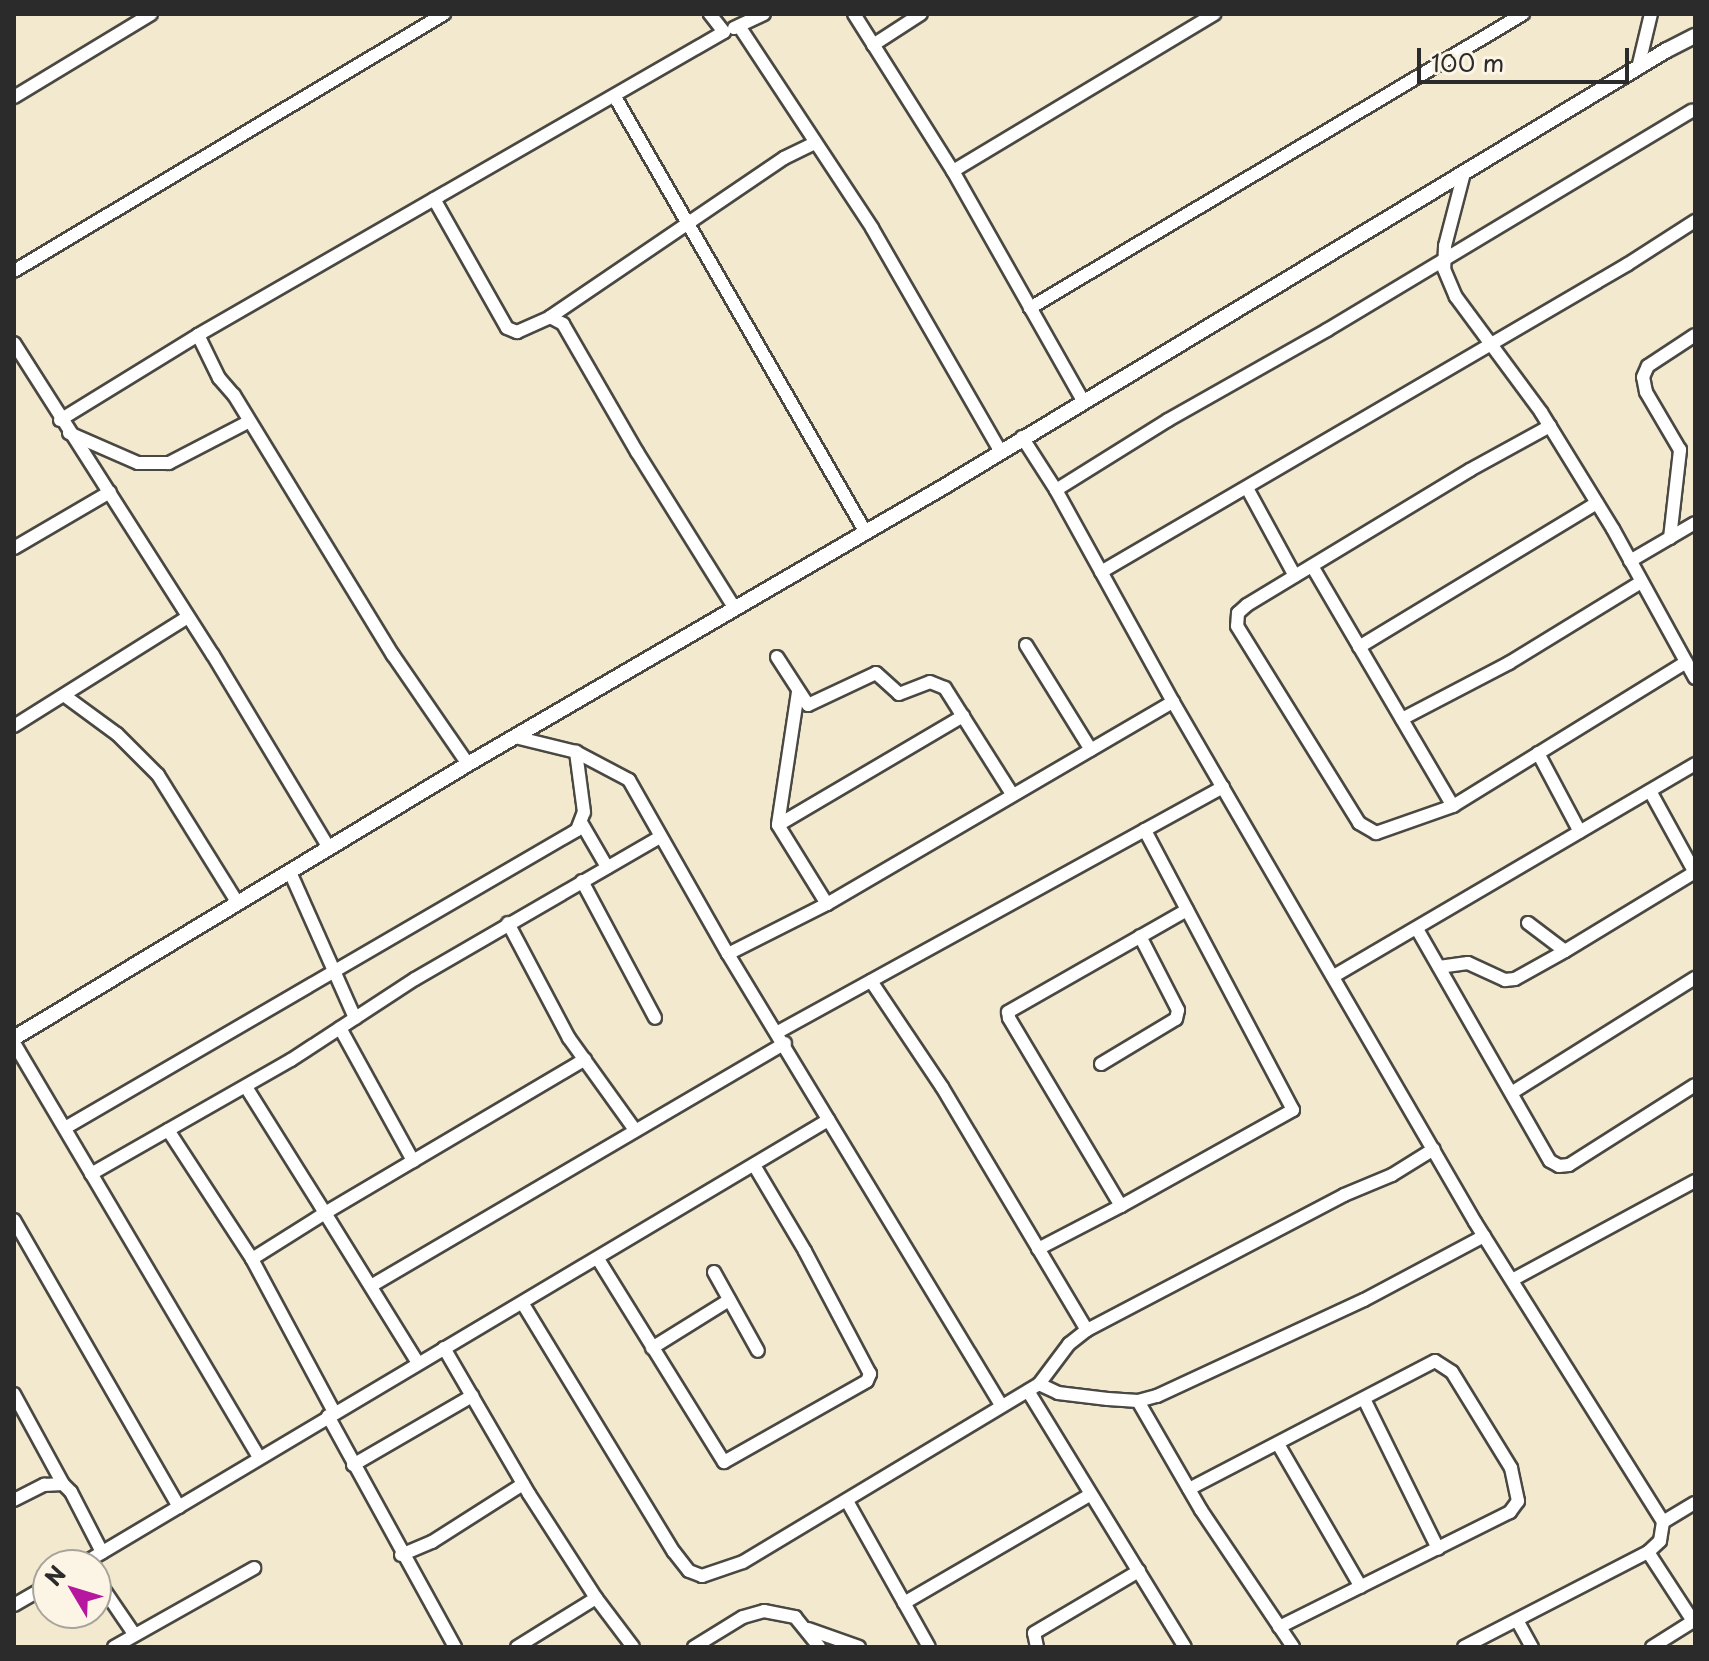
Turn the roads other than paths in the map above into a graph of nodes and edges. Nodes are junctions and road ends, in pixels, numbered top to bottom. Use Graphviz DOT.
graph roads {
  1 [pos="151,14"];
  2 [pos="444,14"];
  3 [pos="710,14"];
  4 [pos="764,14"];
  5 [pos="854,14"];
  6 [pos="921,14"];
  7 [pos="1214,14"];
  8 [pos="1523,14"];
  9 [pos="1651,14"];
  10 [pos="739,26"];
  11 [pos="724,32"];
  12 [pos="1695,36"];
  13 [pos="873,45"];
  14 [pos="1638,68"];
  15 [pos="14,97"];
  16 [pos="615,97"];
  17 [pos="1692,111"];
  18 [pos="815,143"];
  19 [pos="953,171"];
  20 [pos="1464,173"];
  21 [pos="434,199"];
  22 [pos="1695,221"];
  23 [pos="689,225"];
  24 [pos="1444,259"];
  25 [pos="14,271"];
  26 [pos="1030,308"];
  27 [pos="550,317"];
  28 [pos="198,335"];
  29 [pos="1695,335"];
  30 [pos="1491,342"];
  31 [pos="14,343"];
  32 [pos="18,359"];
  33 [pos="1083,401"];
  34 [pos="60,420"];
  35 [pos="248,422"];
  36 [pos="1550,426"];
  37 [pos="69,433"];
  38 [pos="1022,437"];
  39 [pos="1000,451"];
  40 [pos="1247,488"];
  41 [pos="1056,490"];
  42 [pos="110,492"];
  43 [pos="1597,503"];
  44 [pos="1695,523"];
  45 [pos="865,531"];
  46 [pos="1670,538"];
  47 [pos="14,548"];
  48 [pos="1630,561"];
  49 [pos="1312,566"];
  50 [pos="1101,572"];
  51 [pos="1295,576"];
  52 [pos="1641,582"];
  53 [pos="734,607"];
  54 [pos="188,617"];
  55 [pos="1026,645"];
  56 [pos="1359,647"];
  57 [pos="777,657"];
  58 [pos="1686,662"];
  59 [pos="1695,678"];
  60 [pos="798,692"];
  61 [pos="65,696"];
  62 [pos="1173,702"];
  63 [pos="963,716"];
  64 [pos="1402,719"];
  65 [pos="14,726"];
  66 [pos="515,737"];
  67 [pos="1091,750"];
  68 [pos="576,752"];
  69 [pos="1538,753"];
  70 [pos="468,764"];
  71 [pos="1695,764"];
  72 [pos="1223,787"];
  73 [pos="1650,791"];
  74 [pos="1012,794"];
  75 [pos="1453,806"];
  76 [pos="582,824"];
  77 [pos="778,825"];
  78 [pos="1145,830"];
  79 [pos="1580,832"];
  80 [pos="660,837"];
  81 [pos="329,848"];
  82 [pos="607,867"];
  83 [pos="290,872"];
  84 [pos="1695,872"];
  85 [pos="582,881"];
  86 [pos="237,902"];
  87 [pos="827,904"];
  88 [pos="1187,910"];
  89 [pos="508,923"];
  90 [pos="1528,923"];
  91 [pos="1417,929"];
  92 [pos="1140,936"];
  93 [pos="1565,951"];
  94 [pos="728,954"];
  95 [pos="1439,967"];
  96 [pos="335,971"];
  97 [pos="1334,976"];
  98 [pos="1695,978"];
  99 [pos="871,981"];
  100 [pos="355,1018"];
  101 [pos="655,1018"];
  102 [pos="340,1028"];
  103 [pos="781,1038"];
  104 [pos="14,1040"];
  105 [pos="585,1059"];
  106 [pos="1101,1064"];
  107 [pos="1695,1085"];
  108 [pos="246,1087"];
  109 [pos="1513,1092"];
  110 [pos="828,1120"];
  111 [pos="65,1128"];
  112 [pos="168,1130"];
  113 [pos="635,1130"];
  114 [pos="1434,1149"];
  115 [pos="413,1161"];
  116 [pos="754,1165"];
  117 [pos="91,1174"];
  118 [pos="1695,1181"];
  119 [pos="1121,1206"];
  120 [pos="325,1213"];
  121 [pos="14,1220"];
  122 [pos="1484,1236"];
  123 [pos="1038,1249"];
  124 [pos="252,1259"];
  125 [pos="598,1259"];
  126 [pos="714,1272"];
  127 [pos="1512,1280"];
  128 [pos="371,1286"];
  129 [pos="729,1300"];
  130 [pos="523,1304"];
  131 [pos="1087,1330"];
  132 [pos="444,1348"];
  133 [pos="652,1348"];
  134 [pos="758,1351"];
  135 [pos="418,1363"];
  136 [pos="1033,1387"];
  137 [pos="14,1394"];
  138 [pos="472,1396"];
  139 [pos="1364,1399"];
  140 [pos="1138,1401"];
  141 [pos="1001,1405"];
  142 [pos="331,1414"];
  143 [pos="1278,1444"];
  144 [pos="259,1457"];
  145 [pos="353,1465"];
  146 [pos="63,1484"];
  147 [pos="523,1484"];
  148 [pos="1189,1489"];
  149 [pos="1091,1494"];
  150 [pos="14,1500"];
  151 [pos="847,1501"];
  152 [pos="1695,1503"];
  153 [pos="179,1507"];
  154 [pos="1663,1522"];
  155 [pos="100,1549"];
  156 [pos="107,1549"];
  157 [pos="1438,1549"];
  158 [pos="1648,1552"];
  159 [pos="401,1555"];
  160 [pos="254,1568"];
  161 [pos="1139,1571"];
  162 [pos="1361,1587"];
  163 [pos="32,1594"];
  164 [pos="596,1598"];
  165 [pos="112,1602"];
  166 [pos="904,1603"];
  167 [pos="14,1605"];
  168 [pos="1694,1620"];
  169 [pos="1518,1622"];
  170 [pos="1279,1627"];
  171 [pos="808,1629"];
  172 [pos="134,1634"];
  173 [pos="114,1647"];
  174 [pos="455,1647"];
  175 [pos="517,1647"];
  176 [pos="633,1647"];
  177 [pos="694,1647"];
  178 [pos="819,1647"];
  179 [pos="859,1647"];
  180 [pos="929,1647"];
  181 [pos="1037,1647"];
  182 [pos="1185,1647"];
  183 [pos="1293,1647"];
  184 [pos="1464,1647"];
  185 [pos="1532,1647"];
  186 [pos="1652,1647"];
  1 -- 15 [label="street"];
  2 -- 25 [label="street"];
  3 -- 11 [label="street"];
  4 -- 10 [label="street"];
  5 -- 13 [label="street"];
  6 -- 13 [label="street"];
  7 -- 19 [label="street"];
  8 -- 26 [label="street"];
  9 -- 14 [label="street"];
  10 -- 11 [label="street"];
  10 -- 18 [label="street"];
  11 -- 16 [label="street"];
  12 -- 14 [label="street"];
  13 -- 19 [label="street"];
  14 -- 20 [label="street"];
  16 -- 21 [label="street"];
  16 -- 23 [label="street"];
  17 -- 24 [label="street"];
  18 -- 23 [label="street"];
  18 -- 39 [label="street"];
  19 -- 26 [label="street"];
  20 -- 24 [label="street"];
  20 -- 33 [label="street"];
  21 -- 27 [label="street"];
  21 -- 28 [label="street"];
  22 -- 30 [label="street"];
  23 -- 27 [label="street"];
  23 -- 45 [label="street"];
  24 -- 30 [label="street"];
  24 -- 41 [label="street"];
  26 -- 33 [label="street"];
  27 -- 53 [label="street"];
  28 -- 34 [label="street"];
  28 -- 35 [label="street"];
  29 -- 46 [label="street"];
  30 -- 36 [label="street"];
  30 -- 40 [label="street"];
  31 -- 32 [label="street"];
  32 -- 34 [label="street"];
  33 -- 38 [label="street"];
  34 -- 37 [label="street"];
  35 -- 37 [label="street"];
  35 -- 70 [label="street"];
  36 -- 43 [label="street"];
  36 -- 49 [label="street"];
  37 -- 42 [label="street"];
  38 -- 39 [label="street"];
  38 -- 41 [label="street"];
  39 -- 45 [label="street"];
  40 -- 50 [label="street"];
  40 -- 51 [label="street"];
  41 -- 50 [label="street"];
  42 -- 47 [label="street"];
  42 -- 54 [label="street"];
  43 -- 48 [label="street"];
  43 -- 56 [label="street"];
  44 -- 46 [label="street"];
  45 -- 53 [label="street"];
  46 -- 48 [label="street"];
  48 -- 52 [label="street"];
  49 -- 51 [label="street"];
  49 -- 56 [label="street"];
  50 -- 62 [label="street"];
  51 -- 75 [label="street"];
  52 -- 58 [label="street"];
  52 -- 64 [label="street"];
  53 -- 66 [label="street"];
  54 -- 61 [label="street"];
  54 -- 81 [label="street"];
  55 -- 67 [label="street"];
  56 -- 64 [label="street"];
  57 -- 60 [label="street"];
  58 -- 59 [label="street"];
  58 -- 69 [label="street"];
  60 -- 63 [label="street"];
  60 -- 77 [label="street"];
  61 -- 65 [label="street"];
  61 -- 86 [label="street"];
  62 -- 67 [label="street"];
  62 -- 72 [label="street"];
  63 -- 74 [label="street"];
  63 -- 77 [label="street"];
  64 -- 75 [label="street"];
  66 -- 68 [label="street"];
  66 -- 70 [label="street"];
  67 -- 74 [label="street"];
  68 -- 76 [label="street"];
  68 -- 80 [label="street"];
  69 -- 75 [label="street"];
  69 -- 79 [label="street"];
  70 -- 81 [label="street"];
  71 -- 73 [label="street"];
  72 -- 78 [label="street"];
  72 -- 97 [label="street"];
  73 -- 79 [label="street"];
  73 -- 84 [label="street"];
  74 -- 87 [label="street"];
  76 -- 82 [label="street"];
  76 -- 96 [label="street"];
  77 -- 87 [label="street"];
  78 -- 88 [label="street"];
  78 -- 99 [label="street"];
  79 -- 91 [label="street"];
  80 -- 82 [label="street"];
  80 -- 94 [label="street"];
  81 -- 83 [label="street"];
  82 -- 85 [label="street"];
  83 -- 86 [label="street"];
  83 -- 96 [label="street"];
  84 -- 93 [label="street"];
  85 -- 89 [label="street"];
  85 -- 101 [label="street"];
  86 -- 104 [label="street"];
  87 -- 94 [label="street"];
  88 -- 92 [label="street"];
  88 -- 119 [label="street"];
  89 -- 100 [label="street"];
  89 -- 105 [label="street"];
  90 -- 93 [label="street"];
  91 -- 95 [label="street"];
  91 -- 97 [label="street"];
  92 -- 106 [label="street"];
  92 -- 119 [label="street"];
  93 -- 95 [label="street"];
  94 -- 103 [label="street"];
  95 -- 109 [label="street"];
  96 -- 100 [label="street"];
  96 -- 111 [label="street"];
  97 -- 114 [label="street"];
  98 -- 109 [label="street"];
  99 -- 103 [label="street"];
  99 -- 123 [label="street"];
  100 -- 102 [label="street"];
  102 -- 108 [label="street"];
  102 -- 115 [label="street"];
  103 -- 110 [label="street"];
  103 -- 113 [label="street"];
  104 -- 111 [label="street"];
  105 -- 113 [label="street"];
  105 -- 115 [label="street"];
  107 -- 109 [label="street"];
  108 -- 112 [label="street"];
  108 -- 120 [label="street"];
  110 -- 116 [label="street"];
  110 -- 141 [label="street"];
  111 -- 117 [label="street"];
  112 -- 117 [label="street"];
  112 -- 124 [label="street"];
  113 -- 128 [label="street"];
  114 -- 122 [label="street"];
  114 -- 131 [label="street"];
  115 -- 120 [label="street"];
  116 -- 125 [label="street"];
  116 -- 133 [label="street"];
  117 -- 144 [label="street"];
  118 -- 127 [label="street"];
  119 -- 123 [label="street"];
  120 -- 124 [label="street"];
  120 -- 128 [label="street"];
  121 -- 153 [label="street"];
  122 -- 127 [label="street"];
  122 -- 140 [label="street"];
  123 -- 131 [label="street"];
  124 -- 142 [label="street"];
  125 -- 130 [label="street"];
  125 -- 133 [label="street"];
  126 -- 129 [label="street"];
  127 -- 154 [label="street"];
  128 -- 135 [label="street"];
  129 -- 133 [label="street"];
  129 -- 134 [label="street"];
  130 -- 132 [label="street"];
  130 -- 151 [label="street"];
  131 -- 136 [label="street"];
  132 -- 135 [label="street"];
  132 -- 138 [label="street"];
  135 -- 142 [label="street"];
  136 -- 140 [label="street"];
  136 -- 141 [label="street"];
  136 -- 149 [label="street"];
  137 -- 146 [label="street"];
  138 -- 145 [label="street"];
  138 -- 147 [label="street"];
  139 -- 143 [label="street"];
  139 -- 157 [label="street"];
  139 -- 157 [label="street"];
  140 -- 148 [label="street"];
  141 -- 151 [label="street"];
  142 -- 144 [label="street"];
  142 -- 145 [label="street"];
  143 -- 148 [label="street"];
  143 -- 162 [label="street"];
  144 -- 153 [label="street"];
  145 -- 159 [label="street"];
  146 -- 150 [label="street"];
  146 -- 155 [label="street"];
  147 -- 159 [label="street"];
  147 -- 164 [label="street"];
  148 -- 170 [label="street"];
  149 -- 161 [label="street"];
  149 -- 166 [label="street"];
  151 -- 166 [label="street"];
  152 -- 154 [label="street"];
  153 -- 156 [label="street"];
  154 -- 158 [label="street"];
  157 -- 162 [label="street"];
  158 -- 168 [label="street"];
  158 -- 169 [label="street"];
  159 -- 174 [label="street"];
  160 -- 172 [label="street"];
  161 -- 181 [label="street"];
  161 -- 182 [label="street"];
  162 -- 170 [label="street"];
  163 -- 167 [label="street"];
  164 -- 175 [label="street"];
  164 -- 176 [label="street"];
  165 -- 172 [label="street"];
  166 -- 180 [label="street"];
  168 -- 186 [label="street"];
  169 -- 184 [label="street"];
  169 -- 185 [label="street"];
  170 -- 183 [label="street"];
  171 -- 177 [label="street"];
  171 -- 178 [label="street"];
  171 -- 179 [label="street"];
  172 -- 173 [label="street"];
}
